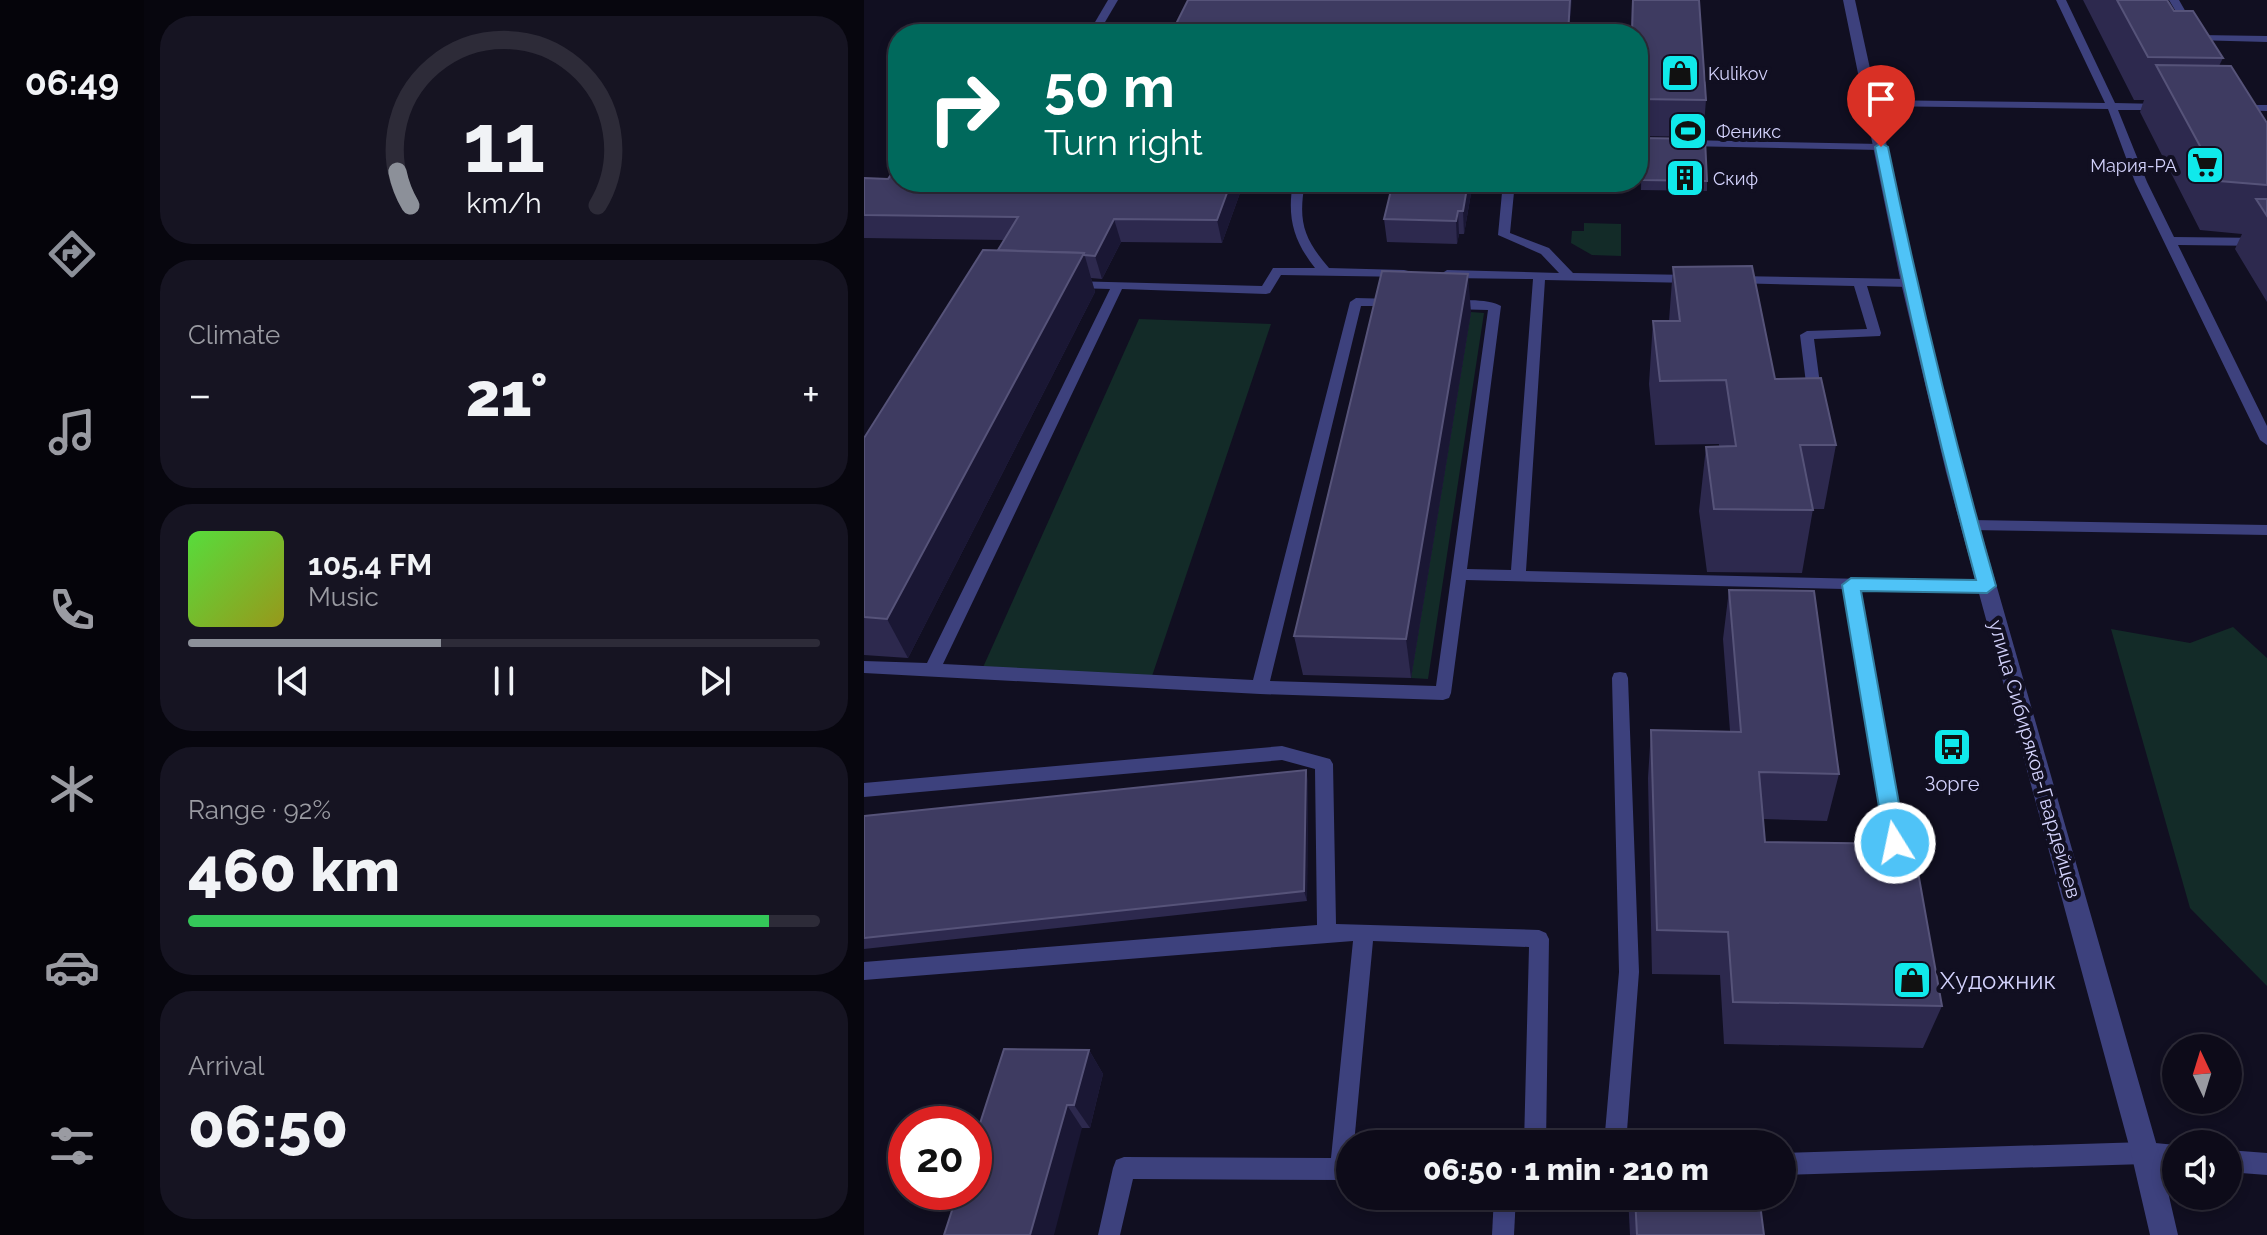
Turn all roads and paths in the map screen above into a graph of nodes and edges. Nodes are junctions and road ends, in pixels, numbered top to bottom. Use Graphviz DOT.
graph roads {
  1 [pos="1113,0"];
  2 [pos="1849,0"];
  3 [pos="2061,0"];
  4 [pos="2174,0"];
  5 [pos="1099,24"];
  6 [pos="2267,39"];
  7 [pos="1870,103"];
  8 [pos="2112,107"];
  9 [pos="2170,107"];
  10 [pos="2228,108"];
  11 [pos="2262,108"];
  12 [pos="2267,124"];
  13 [pos="1648,142"];
  14 [pos="1881,147"];
  15 [pos="1297,192"];
  16 [pos="1508,192"];
  17 [pos="2172,241"];
  18 [pos="2267,242"];
  19 [pos="1325,272"];
  20 [pos="1362,273"];
  21 [pos="1411,274"];
  22 [pos="1427,274"];
  23 [pos="1539,276"];
  24 [pos="1570,277"];
  25 [pos="1707,279"];
  26 [pos="1722,279"];
  27 [pos="1859,282"];
  28 [pos="1063,283"];
  29 [pos="1909,283"];
  30 [pos="1118,285"];
  31 [pos="1356,302"];
  32 [pos="1816,406"];
  33 [pos="2267,440"];
  34 [pos="1970,525"];
  35 [pos="2267,530"];
  36 [pos="1459,574"];
  37 [pos="1518,576"];
  38 [pos="1851,585"];
  39 [pos="1987,586"];
  40 [pos="864,667"];
  41 [pos="932,670"];
  42 [pos="1620,678"];
  43 [pos="1260,687"];
  44 [pos="864,790"];
  45 [pos="1895,843"];
  46 [pos="1364,932"];
  47 [pos="1327,933"];
  48 [pos="864,971"];
  49 [pos="1349,1130"];
  50 [pos="1535,1130"];
  51 [pos="1616,1130"];
  52 [pos="2145,1153"];
  53 [pos="2162,1155"];
  54 [pos="2242,1162"];
  55 [pos="1796,1164"];
  56 [pos="2267,1164"];
  57 [pos="1336,1169"];
  58 [pos="1504,1210"];
  59 [pos="1109,1235"];
  60 [pos="1503,1235"];
  61 [pos="2164,1235"];
  1 -- 5 [label="lane"];
  2 -- 7 [label="street, улица Сибиряков-Гвардейцев"];
  3 -- 8 [label="lane"];
  4 -- 6 [label="lane"];
  7 -- 8 [label="lane"];
  7 -- 14 [label="street, улица Сибиряков-Гвардейцев"];
  8 -- 9 [label="lane"];
  8 -- 17 [label="lane"];
  10 -- 11 [label="lane"];
  11 -- 12 [label="lane"];
  13 -- 14 [label="lane"];
  14 -- 29 [label="street, улица Сибиряков-Гвардейцев"];
  15 -- 19 [label="lane"];
  16 -- 24 [label="lane"];
  17 -- 18 [label="lane"];
  17 -- 33 [label="lane"];
  19 -- 20 [label="lane"];
  19 -- 30 [label="lane"];
  20 -- 21 [label="lane"];
  20 -- 31 [label="lane"];
  22 -- 23 [label="lane"];
  23 -- 24 [label="lane"];
  23 -- 37 [label="lane"];
  24 -- 25 [label="lane"];
  26 -- 27 [label="lane"];
  27 -- 29 [label="lane"];
  27 -- 32 [label="lane"];
  28 -- 30 [label="lane"];
  29 -- 34 [label="street, улица Сибиряков-Гвардейцев"];
  30 -- 41 [label="lane"];
  31 -- 36 [label="lane"];
  31 -- 43 [label="lane"];
  34 -- 35 [label="lane"];
  34 -- 39 [label="street, улица Сибиряков-Гвардейцев"];
  36 -- 37 [label="lane"];
  36 -- 43 [label="lane"];
  37 -- 38 [label="lane"];
  38 -- 39 [label="lane"];
  38 -- 45 [label="lane"];
  39 -- 52 [label="street, улица Сибиряков-Гвардейцев"];
  40 -- 41 [label="lane"];
  41 -- 43 [label="lane"];
  42 -- 51 [label="lane"];
  44 -- 47 [label="lane"];
  46 -- 47 [label="lane"];
  46 -- 49 [label="lane"];
  46 -- 50 [label="lane"];
  47 -- 48 [label="lane"];
  52 -- 53 [label="lane"];
  52 -- 55 [label="lane"];
  52 -- 61 [label="street, улица Сибиряков-Гвардейцев"];
  54 -- 56 [label="lane"];
  57 -- 59 [label="lane"];
  58 -- 60 [label="lane"];
}
